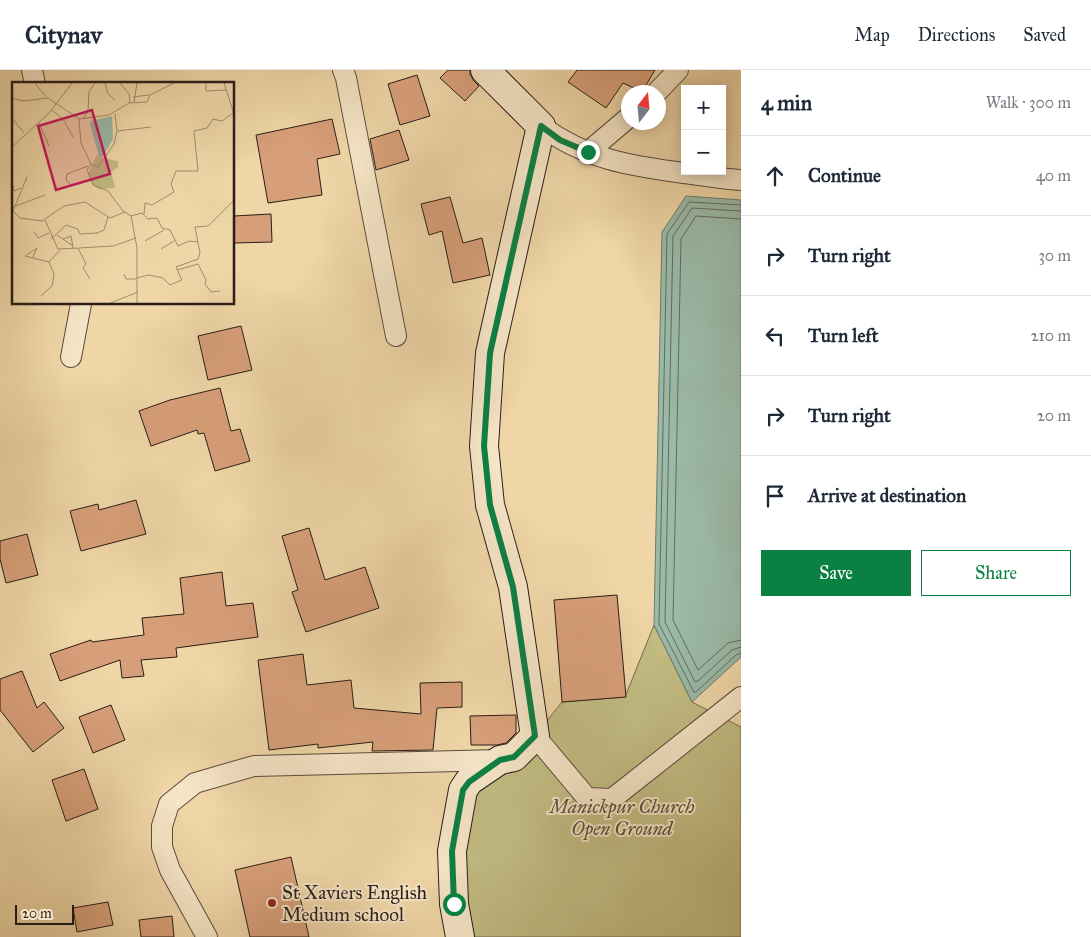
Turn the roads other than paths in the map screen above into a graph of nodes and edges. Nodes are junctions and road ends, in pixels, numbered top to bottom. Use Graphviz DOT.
graph roads {
  1 [pos="343,70"];
  2 [pos="485,70"];
  3 [pos="678,70"];
  4 [pos="664,85"];
  5 [pos="621,124"];
  6 [pos="541,126"];
  7 [pos="588,152"];
  8 [pos="741,180"];
  9 [pos="81,305"];
  10 [pos="396,336"];
  11 [pos="71,357"];
  12 [pos="741,697"];
  13 [pos="535,736"];
  14 [pos="500,760"];
  15 [pos="206,937"];
  16 [pos="460,937"];
  1 -- 10 [label="street"];
  2 -- 6 [label="street"];
  3 -- 4 [label="street"];
  5 -- 7 [label="street"];
  6 -- 7 [label="street"];
  6 -- 13 [label="street"];
  7 -- 8 [label="street"];
  9 -- 11 [label="street"];
  12 -- 13 [label="street"];
  13 -- 14 [label="street"];
  14 -- 15 [label="street"];
  14 -- 16 [label="street"];
}
